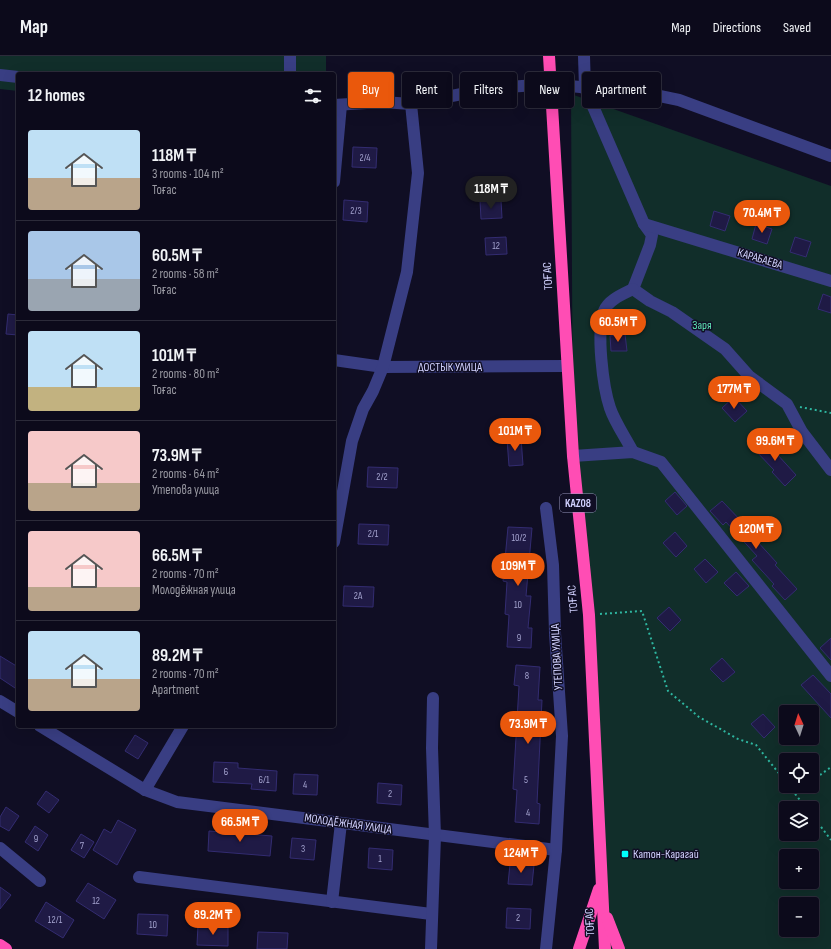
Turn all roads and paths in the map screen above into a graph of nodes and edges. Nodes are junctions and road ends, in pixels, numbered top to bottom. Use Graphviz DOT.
graph roads {
  1 [pos="290,56"];
  2 [pos="550,56"];
  3 [pos="584,56"];
  4 [pos="290,72"];
  5 [pos="550,72"];
  6 [pos="584,72"];
  7 [pos="0,75"];
  8 [pos="16,77"];
  9 [pos="525,86"];
  10 [pos="452,96"];
  11 [pos="661,96"];
  12 [pos="402,103"];
  13 [pos="338,105"];
  14 [pos="411,108"];
  15 [pos="551,108"];
  16 [pos="594,108"];
  17 [pos="336,144"];
  18 [pos="831,156"];
  19 [pos="644,224"];
  20 [pos="831,281"];
  21 [pos="633,289"];
  22 [pos="336,360"];
  23 [pos="567,366"];
  24 [pos="384,367"];
  25 [pos="787,404"];
  26 [pos="831,413"];
  27 [pos="633,452"];
  28 [pos="573,456"];
  29 [pos="831,470"];
  30 [pos="546,508"];
  31 [pos="336,531"];
  32 [pos="589,615"];
  33 [pos="831,676"];
  34 [pos="433,698"];
  35 [pos="0,701"];
  36 [pos="16,711"];
  37 [pos="43,728"];
  38 [pos="182,728"];
  39 [pos="831,767"];
  40 [pos="779,773"];
  41 [pos="819,776"];
  42 [pos="145,790"];
  43 [pos="795,793"];
  44 [pos="801,801"];
  45 [pos="341,823"];
  46 [pos="819,824"];
  47 [pos="435,836"];
  48 [pos="831,840"];
  49 [pos="0,848"];
  50 [pos="556,850"];
  51 [pos="139,877"];
  52 [pos="40,881"];
  53 [pos="602,882"];
  54 [pos="332,902"];
  55 [pos="603,907"];
  56 [pos="431,914"];
  57 [pos="431,949"];
  58 [pos="546,949"];
  59 [pos="579,949"];
  60 [pos="605,949"];
  61 [pos="618,949"];
  1 -- 4 [label="street"];
  2 -- 5 [label="highway, ТОҒАС / KAZ08"];
  3 -- 6 [label="street"];
  7 -- 8 [label="street"];
  9 -- 10 [label="street"];
  11 -- 18 [label="street"];
  12 -- 13 [label="street"];
  13 -- 17 [label="street"];
  14 -- 24 [label="street"];
  15 -- 23 [label="highway, ТОҒАС / KAZ08"];
  16 -- 19 [label="street"];
  19 -- 20 [label="street, КАРАБАЕВА"];
  19 -- 21 [label="street"];
  21 -- 25 [label="street"];
  21 -- 27 [label="street"];
  22 -- 24 [label="street, ДОСТЫК УЛИЦА"];
  23 -- 24 [label="street, ДОСТЫК УЛИЦА"];
  23 -- 28 [label="highway, ТОҒАС / KAZ08"];
  24 -- 31 [label="street"];
  25 -- 26 [label="path"];
  25 -- 29 [label="street"];
  27 -- 28 [label="street"];
  27 -- 33 [label="street"];
  28 -- 32 [label="highway, ТОҒАС / KAZ08"];
  30 -- 50 [label="street, УТЕПОВА УЛИЦА"];
  32 -- 40 [label="path"];
  32 -- 53 [label="highway, ТОҒАС / KAZ08"];
  34 -- 47 [label="street"];
  35 -- 36 [label="street"];
  37 -- 42 [label="street, МОЛОДЁЖНАЯ УЛИЦА"];
  38 -- 42 [label="street"];
  39 -- 41 [label="path"];
  42 -- 45 [label="street, МОЛОДЁЖНАЯ УЛИЦА"];
  43 -- 44 [label="path"];
  45 -- 47 [label="street, МОЛОДЁЖНАЯ УЛИЦА"];
  45 -- 54 [label="street"];
  46 -- 48 [label="path"];
  47 -- 50 [label="street, МОЛОДЁЖНАЯ УЛИЦА"];
  47 -- 56 [label="street"];
  49 -- 52 [label="street"];
  50 -- 58 [label="street, УТЕПОВА УЛИЦА"];
  51 -- 54 [label="street"];
  53 -- 55 [label="highway, ТОҒАС / KAZ08"];
  53 -- 59 [label="highway"];
  54 -- 56 [label="street"];
  55 -- 60 [label="highway, ТОҒАС / KAZ08"];
  55 -- 61 [label="highway"];
  56 -- 57 [label="street"];
}
